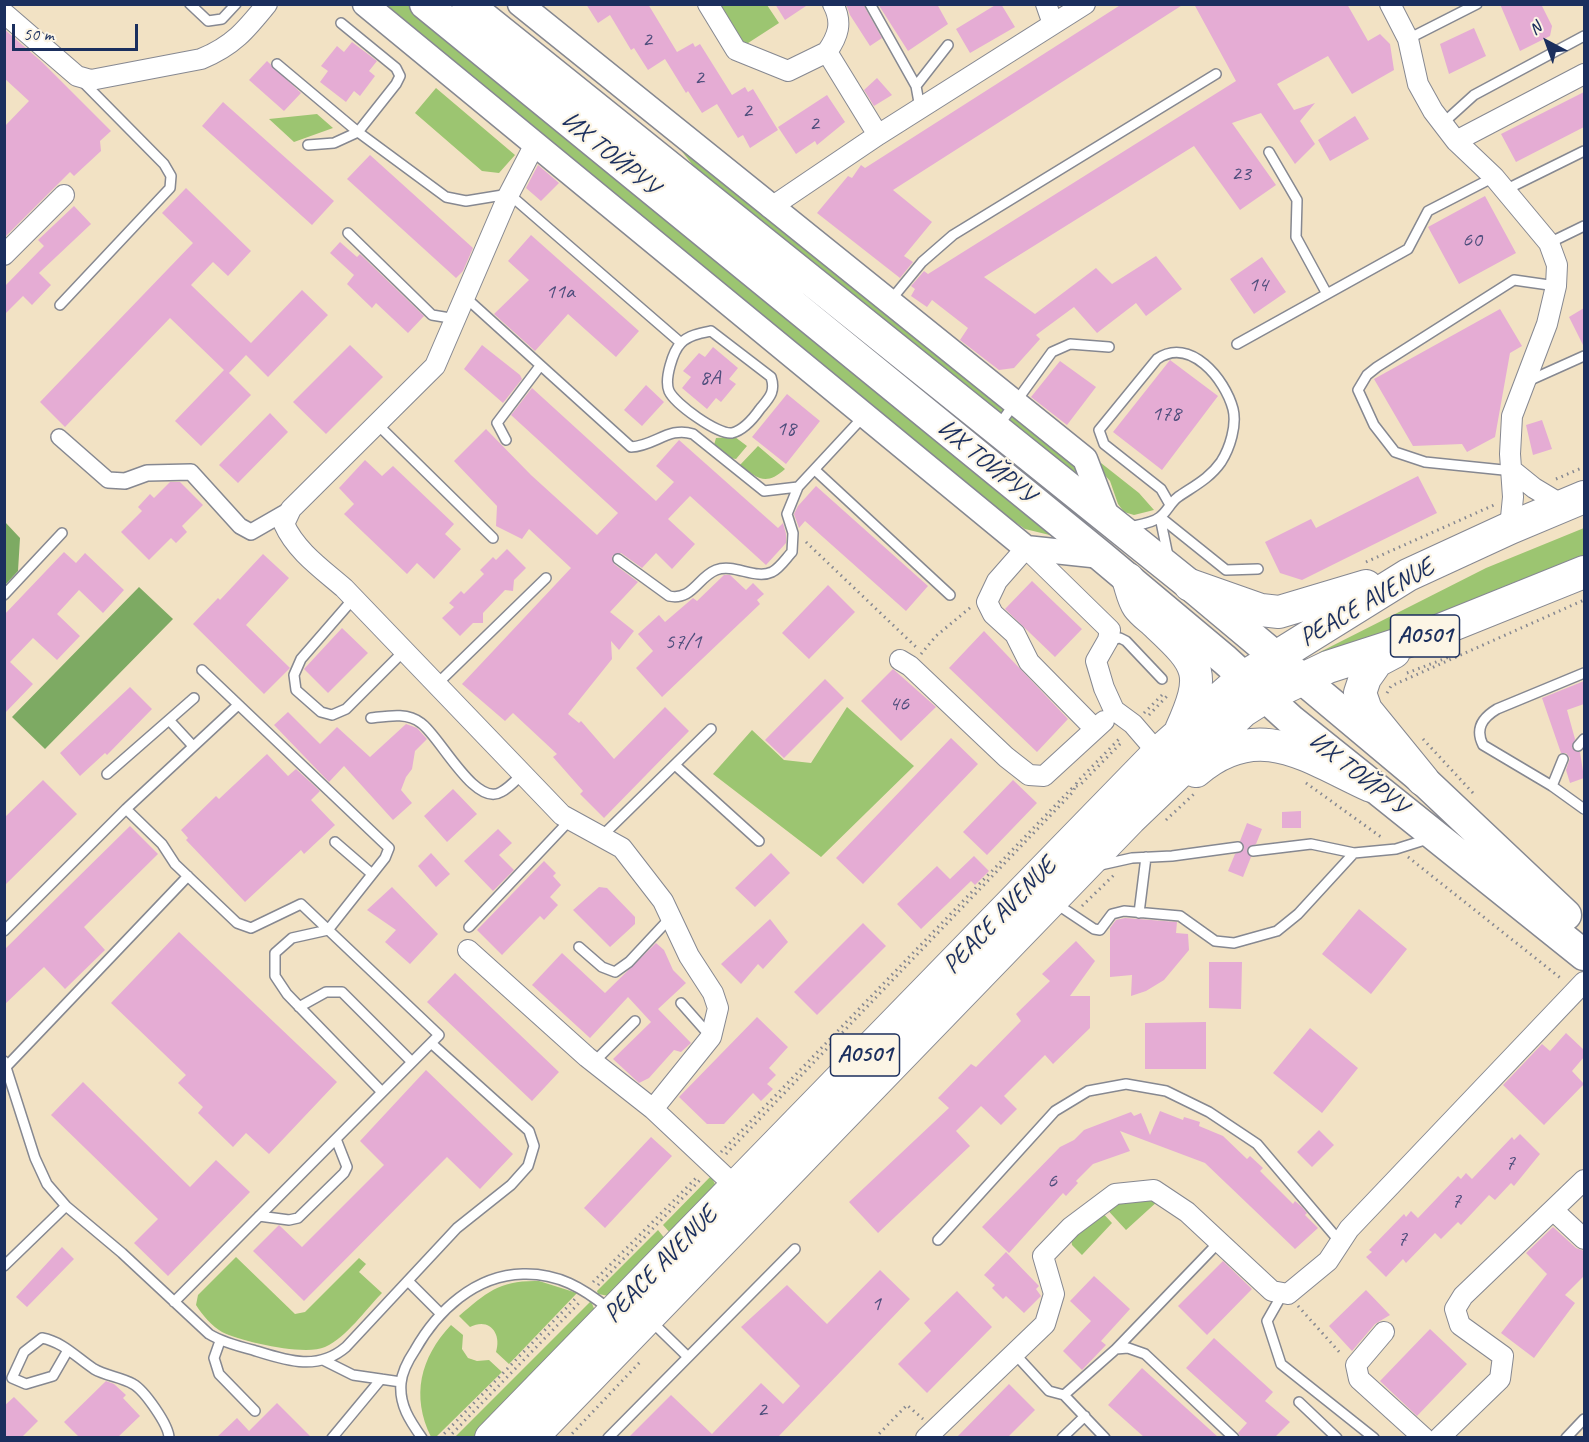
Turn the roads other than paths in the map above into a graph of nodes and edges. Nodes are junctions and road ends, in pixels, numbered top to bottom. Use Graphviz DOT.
graph roads {
  1 [pos="189,4"];
  2 [pos="236,4"];
  3 [pos="267,4"];
  4 [pos="365,4"];
  5 [pos="425,4"];
  6 [pos="467,4"];
  7 [pos="520,4"];
  8 [pos="708,4"];
  9 [pos="833,4"];
  10 [pos="870,4"];
  11 [pos="1046,4"];
  12 [pos="1084,4"];
  13 [pos="1390,4"];
  14 [pos="1477,4"];
  15 [pos="4,14"];
  16 [pos="341,23"];
  17 [pos="1053,24"];
  18 [pos="1584,36"];
  19 [pos="1408,39"];
  20 [pos="948,45"];
  21 [pos="827,52"];
  22 [pos="277,64"];
  23 [pos="1216,74"];
  24 [pos="1584,74"];
  25 [pos="77,76"];
  26 [pos="916,86"];
  27 [pos="920,108"];
  28 [pos="1442,124"];
  29 [pos="357,132"];
  30 [pos="878,135"];
  31 [pos="1456,141"];
  32 [pos="535,144"];
  33 [pos="308,146"];
  34 [pos="1584,151"];
  35 [pos="1269,152"];
  36 [pos="1500,183"];
  37 [pos="509,194"];
  38 [pos="64,195"];
  39 [pos="770,208"];
  40 [pos="1584,226"];
  41 [pos="348,233"];
  42 [pos="1549,243"];
  43 [pos="4,255"];
  44 [pos="1556,286"];
  45 [pos="1327,294"];
  46 [pos="465,297"];
  47 [pos="888,302"];
  48 [pos="60,306"];
  49 [pos="457,319"];
  50 [pos="681,343"];
  51 [pos="1237,344"];
  52 [pos="1109,347"];
  53 [pos="1584,356"];
  54 [pos="540,366"];
  55 [pos="1522,384"];
  56 [pos="1015,404"];
  57 [pos="864,416"];
  58 [pos="377,424"];
  59 [pos="996,429"];
  60 [pos="59,437"];
  61 [pos="506,440"];
  62 [pos="814,470"];
  63 [pos="1513,471"];
  64 [pos="798,487"];
  65 [pos="1574,502"];
  66 [pos="1169,503"];
  67 [pos="291,509"];
  68 [pos="1512,512"];
  69 [pos="1160,517"];
  70 [pos="1115,525"];
  71 [pos="62,533"];
  72 [pos="493,538"];
  73 [pos="1026,548"];
  74 [pos="1101,556"];
  75 [pos="618,559"];
  76 [pos="1258,568"];
  77 [pos="1584,572"];
  78 [pos="1408,575"];
  79 [pos="1180,577"];
  80 [pos="546,578"];
  81 [pos="1128,579"];
  82 [pos="4,595"];
  83 [pos="950,595"];
  84 [pos="354,598"];
  85 [pos="1430,634"];
  86 [pos="1108,640"];
  87 [pos="404,652"];
  88 [pos="1275,656"];
  89 [pos="910,660"];
  90 [pos="202,670"];
  91 [pos="1584,673"];
  92 [pos="1302,679"];
  93 [pos="1162,680"];
  94 [pos="436,685"];
  95 [pos="1255,687"];
  96 [pos="194,698"];
  97 [pos="238,705"];
  98 [pos="1114,710"];
  99 [pos="371,718"];
  100 [pos="169,720"];
  101 [pos="1094,728"];
  102 [pos="711,729"];
  103 [pos="1169,743"];
  104 [pos="194,746"];
  105 [pos="1563,759"];
  106 [pos="675,765"];
  107 [pos="107,774"];
  108 [pos="522,774"];
  109 [pos="1423,780"];
  110 [pos="1371,786"];
  111 [pos="1552,786"];
  112 [pos="126,809"];
  113 [pos="1584,809"];
  114 [pos="571,819"];
  115 [pos="1130,819"];
  116 [pos="603,836"];
  117 [pos="1437,836"];
  118 [pos="759,841"];
  119 [pos="335,842"];
  120 [pos="1238,847"];
  121 [pos="1253,851"];
  122 [pos="1354,854"];
  123 [pos="1146,857"];
  124 [pos="1082,869"];
  125 [pos="372,874"];
  126 [pos="188,876"];
  127 [pos="1052,901"];
  128 [pos="1139,913"];
  129 [pos="671,917"];
  130 [pos="469,927"];
  131 [pos="328,930"];
  132 [pos="4,931"];
  133 [pos="1584,932"];
  134 [pos="579,946"];
  135 [pos="468,950"];
  136 [pos="1584,955"];
  137 [pos="1584,982"];
  138 [pos="681,1003"];
  139 [pos="299,1007"];
  140 [pos="635,1021"];
  141 [pos="711,1037"];
  142 [pos="431,1043"];
  143 [pos="412,1062"];
  144 [pos="594,1062"];
  145 [pos="5,1064"];
  146 [pos="382,1092"];
  147 [pos="653,1109"];
  148 [pos="336,1139"];
  149 [pos="721,1172"];
  150 [pos="1584,1180"];
  151 [pos="66,1206"];
  152 [pos="1554,1210"];
  153 [pos="259,1216"];
  154 [pos="938,1239"];
  155 [pos="1584,1239"];
  156 [pos="1219,1242"];
  157 [pos="1341,1243"];
  158 [pos="795,1249"];
  159 [pos="4,1266"];
  160 [pos="409,1282"];
  161 [pos="1289,1298"];
  162 [pos="174,1302"];
  163 [pos="614,1313"];
  164 [pos="441,1314"];
  165 [pos="648,1317"];
  166 [pos="1384,1332"];
  167 [pos="220,1341"];
  168 [pos="1116,1349"];
  169 [pos="68,1350"];
  170 [pos="1014,1353"];
  171 [pos="688,1357"];
  172 [pos="323,1360"];
  173 [pos="381,1379"];
  174 [pos="401,1382"];
  175 [pos="1064,1395"];
  176 [pos="1299,1402"];
  177 [pos="255,1411"];
  178 [pos="1085,1416"];
  179 [pos="1584,1419"];
  180 [pos="539,1433"];
  181 [pos="930,1434"];
  182 [pos="169,1437"];
  183 [pos="332,1437"];
  184 [pos="422,1437"];
  185 [pos="491,1437"];
  186 [pos="608,1437"];
  187 [pos="1062,1437"];
  188 [pos="1106,1437"];
  189 [pos="1234,1437"];
  190 [pos="1336,1437"];
  191 [pos="1374,1437"];
  192 [pos="1424,1437"];
  193 [pos="1439,1437"];
  194 [pos="1566,1437"];
  1 -- 2 [label="lane"];
  3 -- 25 [label="street"];
  4 -- 32 [label="street"];
  5 -- 74 [label="main road, ИХ ТОЙРУУ"];
  6 -- 59 [label="main road, ИХ ТОЙРУУ"];
  7 -- 39 [label="street"];
  8 -- 21 [label="street"];
  9 -- 21 [label="street"];
  10 -- 26 [label="lane"];
  11 -- 17 [label="street"];
  12 -- 17 [label="street"];
  13 -- 19 [label="street"];
  14 -- 19 [label="lane"];
  15 -- 25 [label="street"];
  16 -- 29 [label="lane"];
  17 -- 27 [label="street"];
  18 -- 28 [label="lane"];
  19 -- 28 [label="street"];
  20 -- 26 [label="lane"];
  21 -- 30 [label="street"];
  22 -- 29 [label="lane"];
  23 -- 47 [label="lane"];
  24 -- 31 [label="street"];
  25 -- 48 [label="lane"];
  26 -- 27 [label="lane"];
  27 -- 30 [label="street"];
  28 -- 31 [label="street"];
  29 -- 33 [label="lane"];
  29 -- 37 [label="lane"];
  30 -- 39 [label="street"];
  31 -- 36 [label="street"];
  32 -- 37 [label="street"];
  32 -- 57 [label="street"];
  34 -- 36 [label="lane"];
  35 -- 45 [label="lane"];
  36 -- 42 [label="street"];
  36 -- 45 [label="lane"];
  37 -- 46 [label="street"];
  37 -- 50 [label="lane"];
  38 -- 43 [label="street"];
  39 -- 47 [label="street"];
  40 -- 42 [label="lane"];
  41 -- 49 [label="lane"];
  42 -- 44 [label="street"];
  44 -- 55 [label="street"];
  44 -- 63 [label="lane"];
  45 -- 51 [label="lane"];
  46 -- 49 [label="street"];
  46 -- 54 [label="lane"];
  47 -- 56 [label="street"];
  49 -- 58 [label="street"];
  50 -- 50 [label="lane"];
  52 -- 56 [label="lane"];
  53 -- 55 [label="lane"];
  54 -- 61 [label="lane"];
  54 -- 64 [label="lane"];
  55 -- 63 [label="street"];
  56 -- 59 [label="lane"];
  56 -- 70 [label="street"];
  57 -- 62 [label="lane"];
  57 -- 73 [label="street"];
  58 -- 67 [label="street"];
  58 -- 72 [label="lane"];
  59 -- 70 [label="main road, ИХ ТОЙРУУ"];
  60 -- 67 [label="street"];
  62 -- 64 [label="lane"];
  62 -- 83 [label="lane"];
  63 -- 65 [label="street"];
  63 -- 68 [label="street"];
  64 -- 75 [label="lane"];
  65 -- 68 [label="highway, PEACE AVENUE / A0501"];
  66 -- 66 [label="lane"];
  66 -- 69 [label="lane"];
  67 -- 84 [label="street"];
  68 -- 78 [label="highway, PEACE AVENUE / A0501"];
  69 -- 70 [label="lane"];
  69 -- 76 [label="lane"];
  69 -- 79 [label="lane"];
  70 -- 79 [label="main road, ИХ ТОЙРУУ"];
  71 -- 82 [label="lane"];
  73 -- 74 [label="street"];
  73 -- 86 [label="street"];
  73 -- 101 [label="street"];
  74 -- 81 [label="main road, ИХ ТОЙРУУ"];
  77 -- 85 [label="highway, PEACE AVENUE / A0501"];
  78 -- 79 [label="highway"];
  78 -- 88 [label="highway, PEACE AVENUE / A0501"];
  79 -- 88 [label="main road, ИХ ТОЙРУУ"];
  80 -- 94 [label="lane"];
  81 -- 95 [label="main road, ИХ ТОЙРУУ"];
  81 -- 103 [label="highway"];
  84 -- 87 [label="street"];
  84 -- 87 [label="lane"];
  85 -- 92 [label="highway, PEACE AVENUE / A0501"];
  85 -- 109 [label="highway"];
  86 -- 93 [label="lane"];
  86 -- 98 [label="street"];
  87 -- 94 [label="street"];
  88 -- 92 [label="main road, ИХ ТОЙРУУ"];
  88 -- 95 [label="highway, PEACE AVENUE / A0501"];
  89 -- 101 [label="street"];
  90 -- 97 [label="lane"];
  91 -- 111 [label="lane"];
  92 -- 95 [label="highway, PEACE AVENUE / A0501"];
  92 -- 109 [label="main road, ИХ ТОЙРУУ"];
  94 -- 108 [label="street"];
  95 -- 103 [label="highway, PEACE AVENUE / A0501"];
  95 -- 110 [label="main road, ИХ ТОЙРУУ"];
  95 -- 115 [label="highway, PEACE AVENUE / A0501"];
  96 -- 100 [label="lane"];
  97 -- 104 [label="lane"];
  97 -- 125 [label="lane"];
  98 -- 101 [label="street"];
  98 -- 103 [label="street"];
  99 -- 108 [label="lane"];
  100 -- 104 [label="lane"];
  100 -- 107 [label="lane"];
  102 -- 106 [label="lane"];
  103 -- 149 [label="highway, PEACE AVENUE / A0501"];
  104 -- 112 [label="lane"];
  105 -- 111 [label="lane"];
  106 -- 116 [label="lane"];
  106 -- 118 [label="lane"];
  108 -- 114 [label="street"];
  109 -- 133 [label="main road, ИХ ТОЙРУУ"];
  110 -- 115 [label="highway"];
  110 -- 117 [label="main road, ИХ ТОЙРУУ"];
  111 -- 113 [label="lane"];
  112 -- 126 [label="lane"];
  112 -- 132 [label="lane"];
  114 -- 116 [label="street"];
  114 -- 130 [label="lane"];
  115 -- 124 [label="highway, PEACE AVENUE / A0501"];
  116 -- 129 [label="street"];
  117 -- 122 [label="lane"];
  117 -- 136 [label="main road, ИХ ТОЙРУУ"];
  119 -- 125 [label="lane"];
  120 -- 123 [label="lane"];
  121 -- 122 [label="lane"];
  122 -- 128 [label="lane"];
  123 -- 124 [label="lane"];
  123 -- 128 [label="lane"];
  124 -- 127 [label="highway, PEACE AVENUE / A0501"];
  125 -- 131 [label="lane"];
  126 -- 131 [label="lane"];
  126 -- 145 [label="lane"];
  127 -- 128 [label="lane"];
  127 -- 165 [label="highway, PEACE AVENUE / A0501"];
  129 -- 134 [label="lane"];
  129 -- 141 [label="street"];
  131 -- 139 [label="lane"];
  131 -- 142 [label="lane"];
  135 -- 144 [label="street"];
  137 -- 157 [label="street"];
  138 -- 141 [label="lane"];
  139 -- 143 [label="lane"];
  139 -- 146 [label="lane"];
  140 -- 144 [label="lane"];
  141 -- 147 [label="street"];
  142 -- 143 [label="lane"];
  142 -- 160 [label="lane"];
  143 -- 146 [label="lane"];
  144 -- 147 [label="street"];
  145 -- 151 [label="lane"];
  146 -- 148 [label="lane"];
  147 -- 149 [label="street"];
  148 -- 153 [label="lane"];
  148 -- 153 [label="lane"];
  149 -- 163 [label="highway, PEACE AVENUE / A0501"];
  150 -- 152 [label="street"];
  151 -- 159 [label="lane"];
  151 -- 162 [label="lane"];
  152 -- 155 [label="street"];
  152 -- 193 [label="street"];
  153 -- 162 [label="lane"];
  154 -- 157 [label="lane"];
  156 -- 161 [label="street"];
  156 -- 168 [label="lane"];
  156 -- 170 [label="street"];
  157 -- 161 [label="street"];
  158 -- 171 [label="lane"];
  160 -- 164 [label="lane"];
  160 -- 172 [label="lane"];
  161 -- 191 [label="lane"];
  162 -- 167 [label="lane"];
  163 -- 164 [label="lane"];
  163 -- 185 [label="highway, PEACE AVENUE / A0501"];
  164 -- 174 [label="lane"];
  165 -- 171 [label="lane"];
  165 -- 180 [label="highway, PEACE AVENUE / A0501"];
  166 -- 192 [label="street"];
  167 -- 172 [label="lane"];
  167 -- 177 [label="lane"];
  168 -- 175 [label="lane"];
  168 -- 189 [label="lane"];
  169 -- 169 [label="lane"];
  169 -- 182 [label="lane"];
  170 -- 175 [label="lane"];
  170 -- 181 [label="street"];
  171 -- 186 [label="lane"];
  172 -- 173 [label="lane"];
  173 -- 174 [label="lane"];
  173 -- 183 [label="lane"];
  174 -- 184 [label="lane"];
  175 -- 178 [label="lane"];
  176 -- 190 [label="lane"];
  178 -- 187 [label="lane"];
  178 -- 188 [label="lane"];
  179 -- 194 [label="lane"];
}
